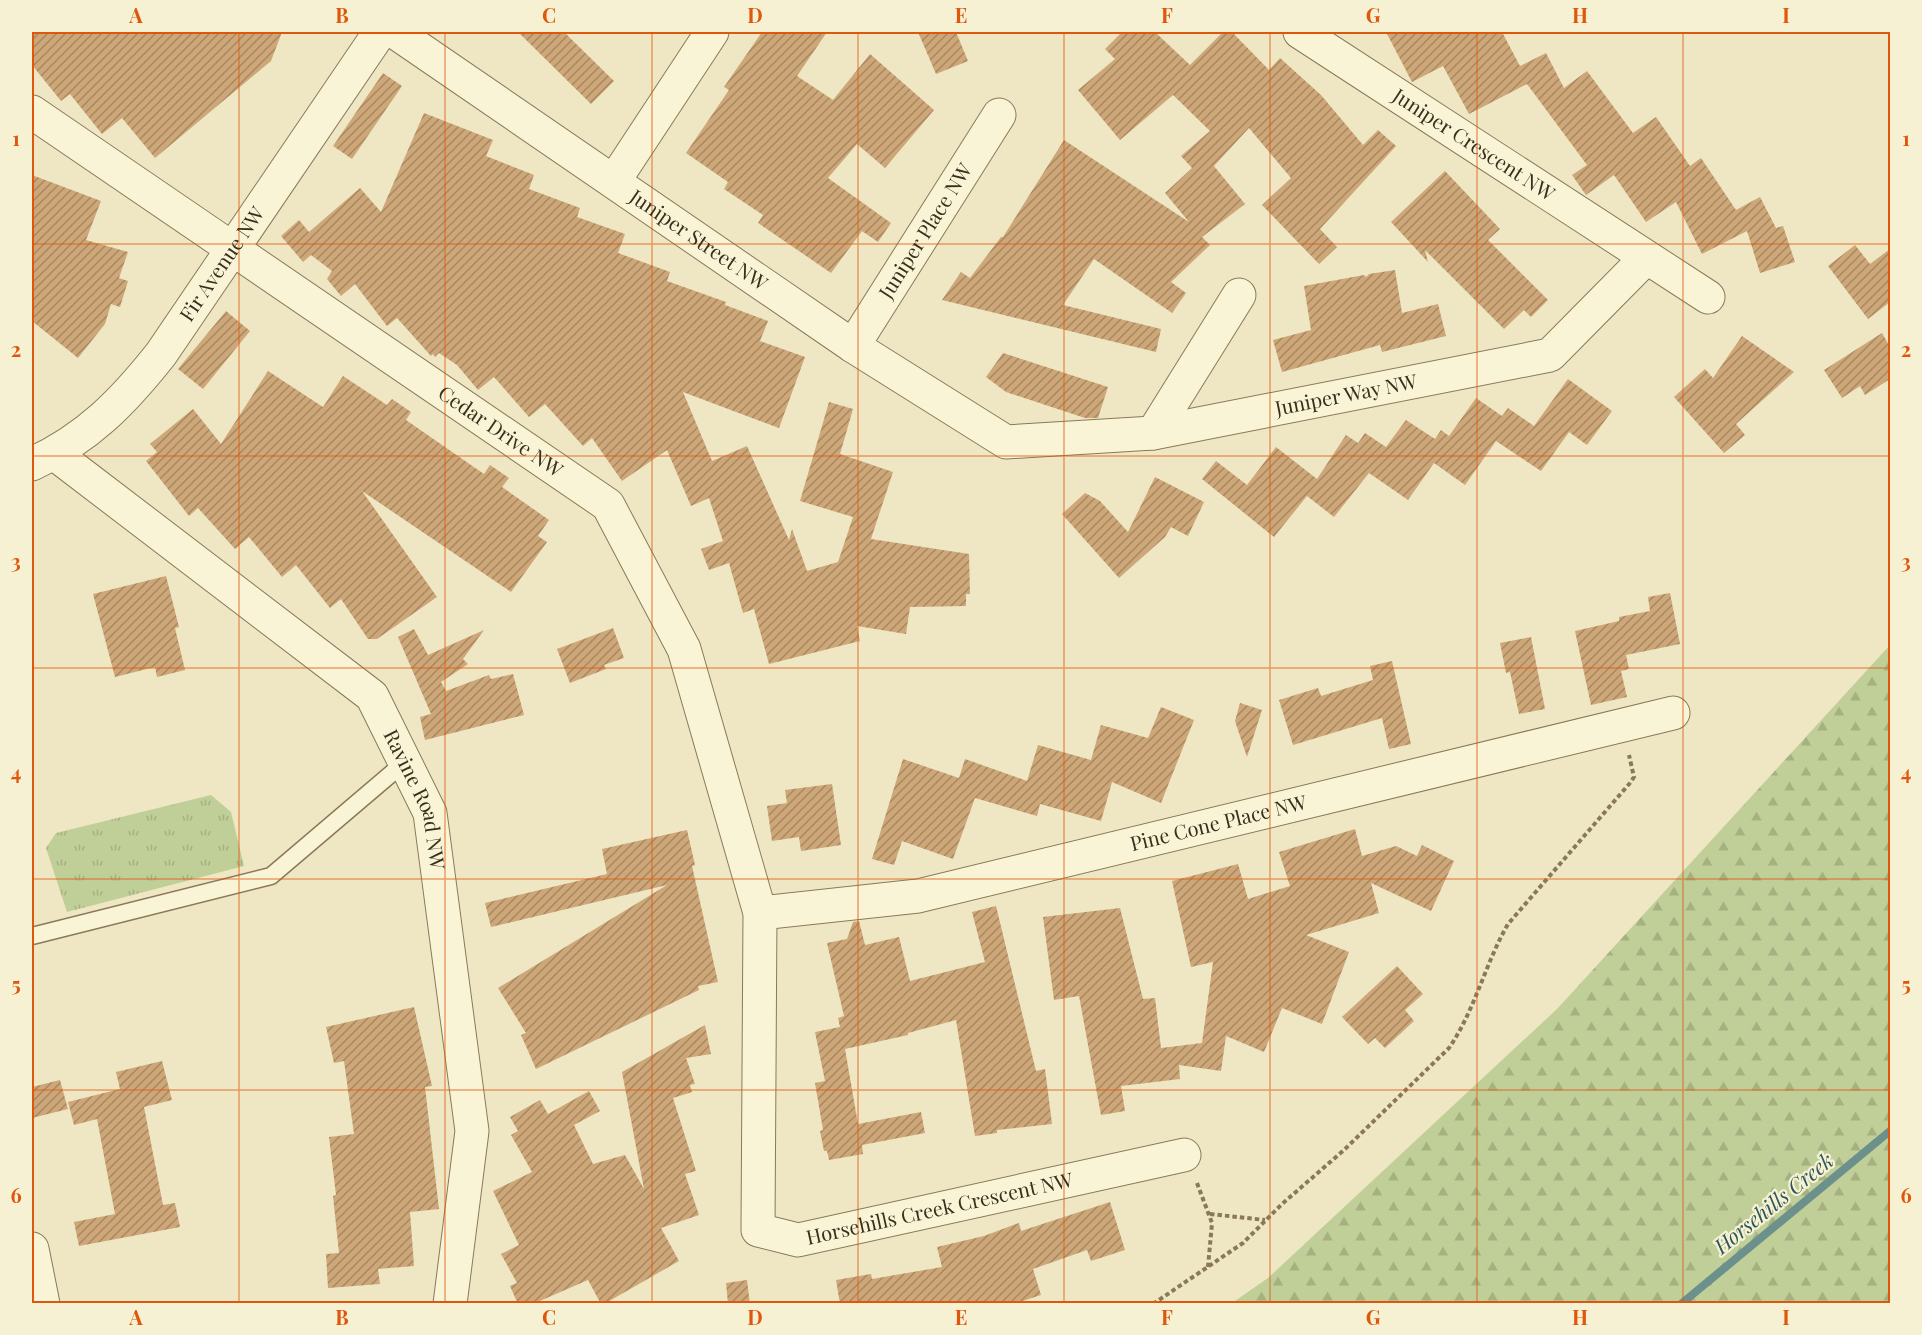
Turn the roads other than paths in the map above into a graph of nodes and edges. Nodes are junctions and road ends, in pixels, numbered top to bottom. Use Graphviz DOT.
graph roads {
  1 [pos="380,32"];
  2 [pos="395,32"];
  3 [pos="712,32"];
  4 [pos="1300,32"];
  5 [pos="32,112"];
  6 [pos="999,115"];
  7 [pos="614,181"];
  8 [pos="232,249"];
  9 [pos="1646,258"];
  10 [pos="1239,295"];
  11 [pos="1707,297"];
  12 [pos="853,346"];
  13 [pos="1152,433"];
  14 [pos="1006,442"];
  15 [pos="43,459"];
  16 [pos="1673,713"];
  17 [pos="405,762"];
  18 [pos="760,914"];
  19 [pos="32,936"];
  20 [pos="1184,1155"];
  21 [pos="32,1249"];
  22 [pos="43,1304"];
  23 [pos="450,1304"];
  1 -- 8 [label="street, Fir Avenue NW"];
  2 -- 7 [label="street, Juniper Street NW"];
  3 -- 7 [label="street"];
  4 -- 9 [label="street, Juniper Crescent NW"];
  5 -- 8 [label="street, Cedar Drive NW"];
  6 -- 12 [label="street, Juniper Place NW"];
  7 -- 12 [label="street, Juniper Street NW"];
  8 -- 15 [label="street, Fir Avenue NW"];
  8 -- 18 [label="street, Cedar Drive NW"];
  9 -- 11 [label="street, Juniper Crescent NW"];
  9 -- 13 [label="street, Juniper Way NW"];
  10 -- 13 [label="street"];
  12 -- 14 [label="street, Juniper Street NW"];
  13 -- 14 [label="street, Juniper Way NW"];
  15 -- 17 [label="street, Ravine Road NW"];
  16 -- 18 [label="street, Pine Cone Place NW"];
  17 -- 19 [label="lane"];
  17 -- 23 [label="street, Ravine Road NW"];
  18 -- 20 [label="street, Horsehills Creek Crescent NW"];
  21 -- 22 [label="street"];
}
